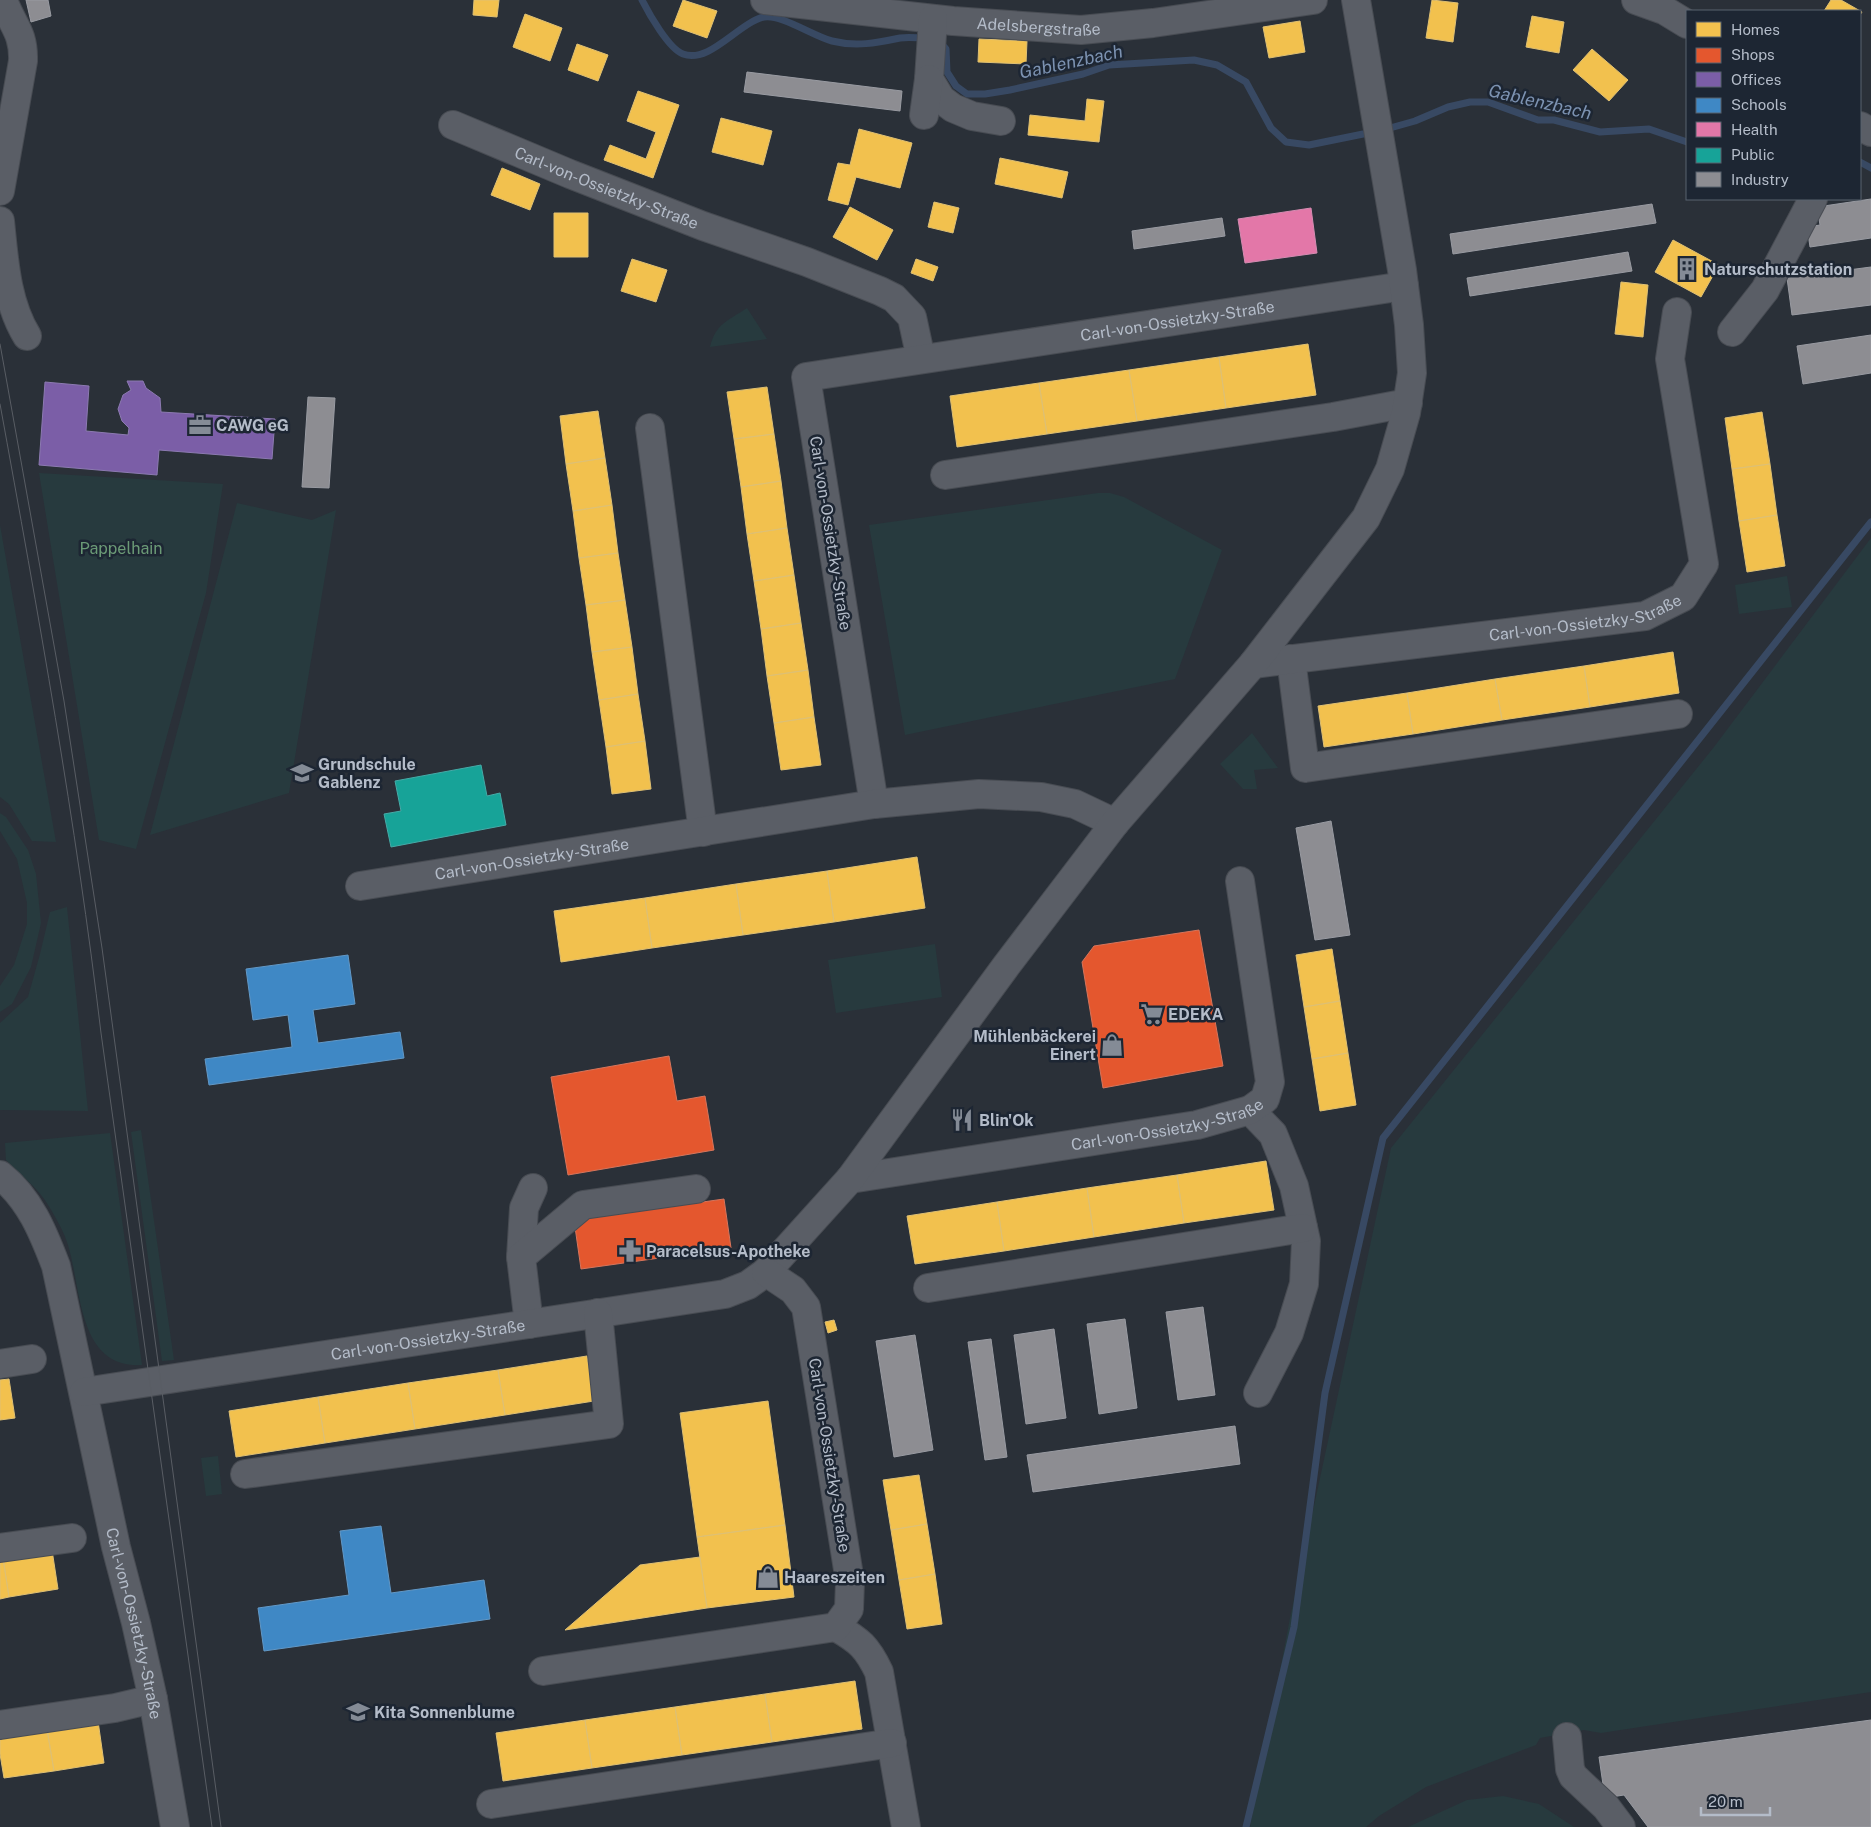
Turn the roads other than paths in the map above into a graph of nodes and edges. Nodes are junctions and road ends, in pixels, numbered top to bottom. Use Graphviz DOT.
graph roads {
  1 [pos="4,0"];
  2 [pos="765,0"];
  3 [pos="1313,0"];
  4 [pos="1356,0"];
  5 [pos="1636,0"];
  6 [pos="1686,23"];
  7 [pos="932,30"];
  8 [pos="929,79"];
  9 [pos="924,115"];
  10 [pos="1001,121"];
  11 [pos="453,125"];
  12 [pos="0,191"];
  13 [pos="1812,200"];
  14 [pos="0,221"];
  15 [pos="1404,286"];
  16 [pos="1678,312"];
  17 [pos="1732,332"];
  18 [pos="26,336"];
  19 [pos="921,359"];
  20 [pos="1408,403"];
  21 [pos="650,428"];
  22 [pos="945,475"];
  23 [pos="1291,659"];
  24 [pos="1253,664"];
  25 [pos="1678,714"];
  26 [pos="874,804"];
  27 [pos="1115,823"];
  28 [pos="703,832"];
  29 [pos="1240,881"];
  30 [pos="360,886"];
  31 [pos="1250,1110"];
  32 [pos="0,1174"];
  33 [pos="850,1179"];
  34 [pos="533,1188"];
  35 [pos="696,1189"];
  36 [pos="1303,1228"];
  37 [pos="521,1257"];
  38 [pos="766,1272"];
  39 [pos="928,1288"];
  40 [pos="598,1313"];
  41 [pos="529,1324"];
  42 [pos="32,1359"];
  43 [pos="0,1364"];
  44 [pos="84,1392"];
  45 [pos="1258,1394"];
  46 [pos="245,1474"];
  47 [pos="72,1538"];
  48 [pos="0,1548"];
  49 [pos="836,1627"];
  50 [pos="543,1671"];
  51 [pos="153,1699"];
  52 [pos="0,1725"];
  53 [pos="1567,1736"];
  54 [pos="892,1743"];
  55 [pos="491,1804"];
  56 [pos="175,1827"];
  57 [pos="906,1827"];
  58 [pos="1621,1827"];
  1 -- 12 [label="street"];
  2 -- 7 [label="street, Adelsbergstraße"];
  3 -- 7 [label="street, Adelsbergstraße"];
  4 -- 15 [label="street, Carl-von-Ossietzky-Straße"];
  5 -- 6 [label="street"];
  7 -- 8 [label="street"];
  8 -- 9 [label="street"];
  8 -- 10 [label="street"];
  11 -- 19 [label="street, Carl-von-Ossietzky-Straße"];
  13 -- 17 [label="street"];
  14 -- 18 [label="street"];
  15 -- 19 [label="street, Carl-von-Ossietzky-Straße"];
  15 -- 20 [label="street, Carl-von-Ossietzky-Straße"];
  16 -- 23 [label="street, Carl-von-Ossietzky-Straße"];
  19 -- 26 [label="street, Carl-von-Ossietzky-Straße"];
  20 -- 22 [label="street"];
  20 -- 24 [label="street, Carl-von-Ossietzky-Straße"];
  21 -- 28 [label="street"];
  23 -- 24 [label="street, Carl-von-Ossietzky-Straße"];
  23 -- 25 [label="street"];
  24 -- 27 [label="street, Carl-von-Ossietzky-Straße"];
  26 -- 27 [label="street, Carl-von-Ossietzky-Straße"];
  26 -- 28 [label="street, Carl-von-Ossietzky-Straße"];
  27 -- 33 [label="street, Carl-von-Ossietzky-Straße"];
  28 -- 30 [label="street, Carl-von-Ossietzky-Straße"];
  29 -- 31 [label="street, Carl-von-Ossietzky-Straße"];
  31 -- 33 [label="street, Carl-von-Ossietzky-Straße"];
  31 -- 36 [label="street"];
  32 -- 44 [label="street, Carl-von-Ossietzky-Straße"];
  33 -- 38 [label="street, Carl-von-Ossietzky-Straße"];
  34 -- 37 [label="street"];
  35 -- 37 [label="street"];
  36 -- 39 [label="street"];
  36 -- 45 [label="street"];
  37 -- 41 [label="street"];
  38 -- 40 [label="street, Carl-von-Ossietzky-Straße"];
  38 -- 49 [label="street, Carl-von-Ossietzky-Straße"];
  40 -- 41 [label="street, Carl-von-Ossietzky-Straße"];
  40 -- 46 [label="street"];
  41 -- 44 [label="street, Carl-von-Ossietzky-Straße"];
  42 -- 43 [label="street"];
  44 -- 51 [label="street, Carl-von-Ossietzky-Straße"];
  47 -- 48 [label="street"];
  49 -- 50 [label="street"];
  49 -- 54 [label="street"];
  51 -- 52 [label="street"];
  51 -- 56 [label="street, Carl-von-Ossietzky-Straße"];
  53 -- 58 [label="street"];
  54 -- 55 [label="street"];
  54 -- 57 [label="street"];
}
